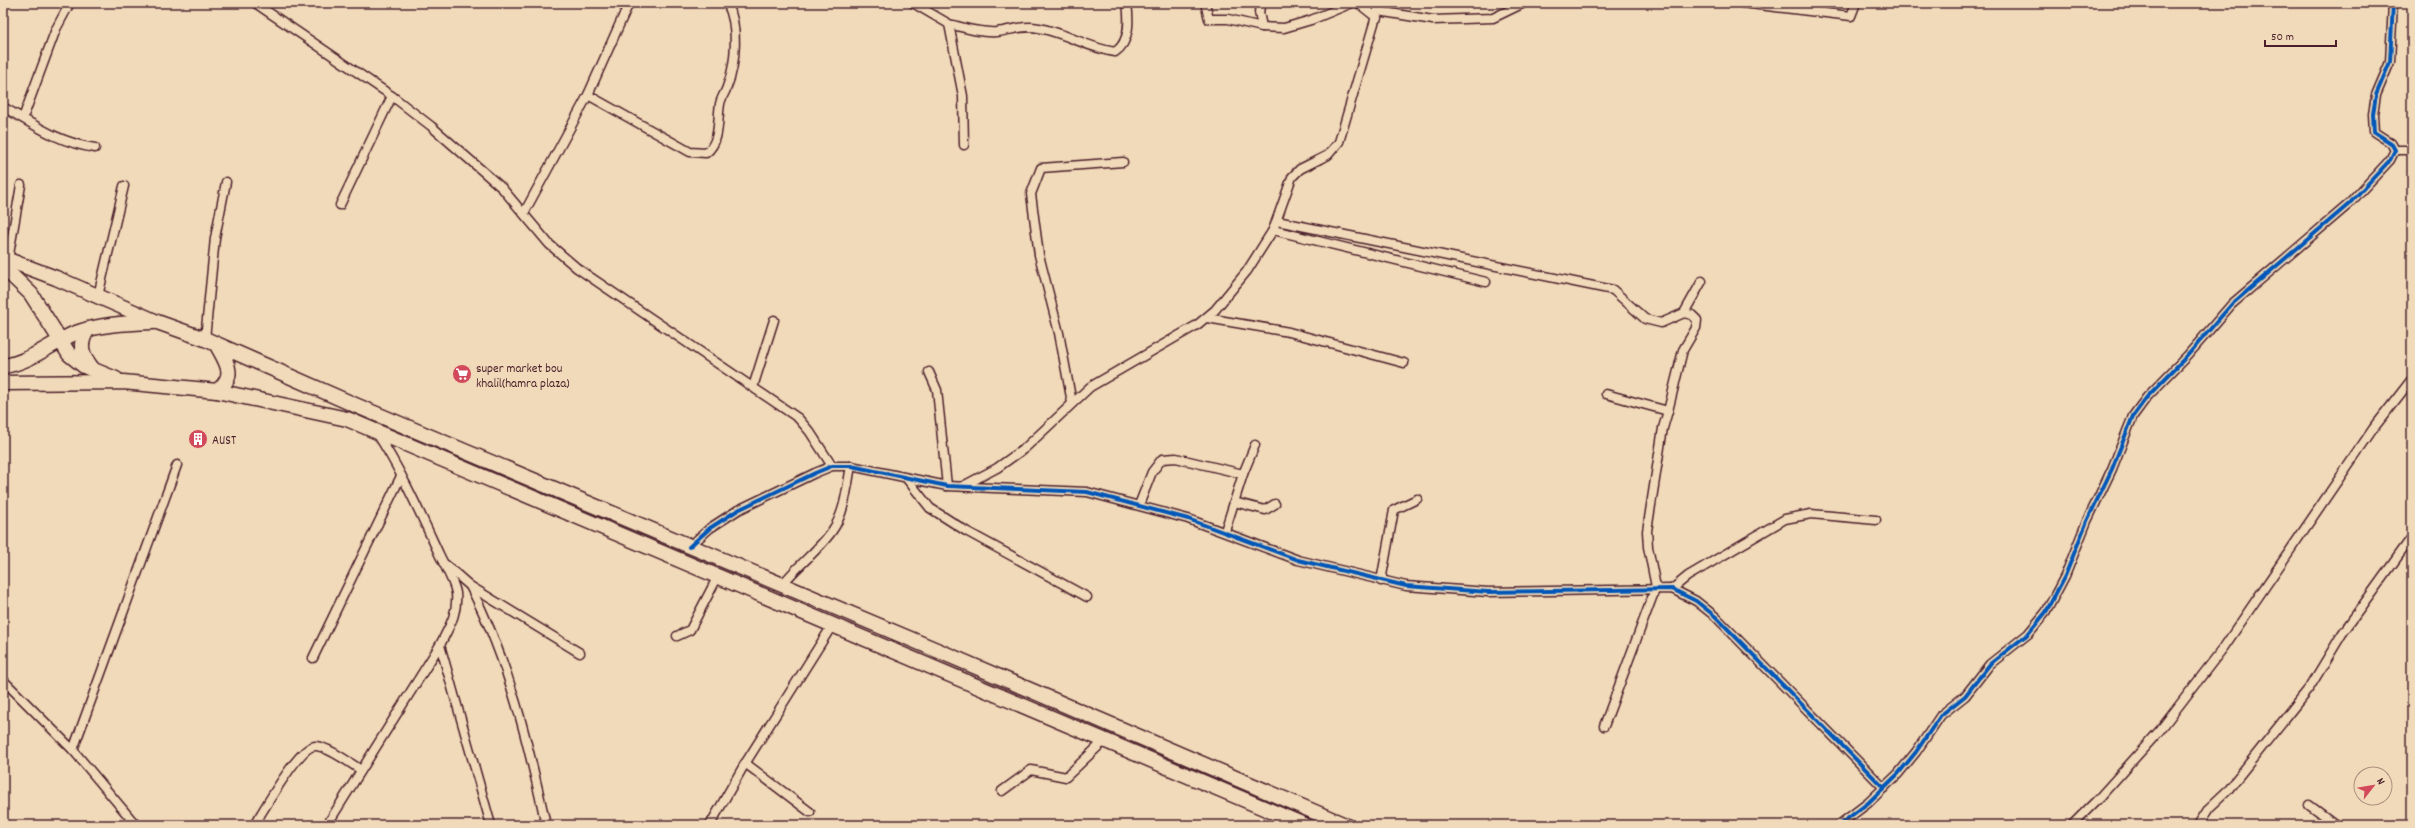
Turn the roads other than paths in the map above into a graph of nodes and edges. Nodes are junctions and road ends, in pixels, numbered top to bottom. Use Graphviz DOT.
graph roads {
  1 [pos="70,3"];
  2 [pos="255,3"];
  3 [pos="629,3"];
  4 [pos="727,3"];
  5 [pos="914,3"];
  6 [pos="1127,3"];
  7 [pos="1205,3"];
  8 [pos="1261,3"];
  9 [pos="1352,3"];
  10 [pos="1358,3"];
  11 [pos="1524,3"];
  12 [pos="1742,3"];
  13 [pos="1856,3"];
  14 [pos="2393,3"];
  15 [pos="1336,6"];
  16 [pos="1378,11"];
  17 [pos="949,24"];
  18 [pos="1262,27"];
  19 [pos="588,95"];
  20 [pos="392,96"];
  21 [pos="3,107"];
  22 [pos="22,118"];
  23 [pos="964,145"];
  24 [pos="95,148"];
  25 [pos="2395,150"];
  26 [pos="2412,150"];
  27 [pos="1123,162"];
  28 [pos="226,182"];
  29 [pos="22,185"];
  30 [pos="124,186"];
  31 [pos="340,205"];
  32 [pos="524,213"];
  33 [pos="1277,221"];
  34 [pos="1273,230"];
  35 [pos="5,262"];
  36 [pos="1702,281"];
  37 [pos="1486,282"];
  38 [pos="98,296"];
  39 [pos="1684,313"];
  40 [pos="1207,318"];
  41 [pos="774,320"];
  42 [pos="157,322"];
  43 [pos="88,329"];
  44 [pos="205,339"];
  45 [pos="59,341"];
  46 [pos="218,347"];
  47 [pos="1404,363"];
  48 [pos="3,366"];
  49 [pos="94,370"];
  50 [pos="929,372"];
  51 [pos="2412,379"];
  52 [pos="123,382"];
  53 [pos="3,383"];
  54 [pos="753,387"];
  55 [pos="216,391"];
  56 [pos="1606,394"];
  57 [pos="1072,403"];
  58 [pos="1668,411"];
  59 [pos="374,430"];
  60 [pos="1255,445"];
  61 [pos="177,465"];
  62 [pos="832,466"];
  63 [pos="850,466"];
  64 [pos="1243,474"];
  65 [pos="402,476"];
  66 [pos="907,479"];
  67 [pos="948,486"];
  68 [pos="962,487"];
  69 [pos="1417,499"];
  70 [pos="1234,502"];
  71 [pos="1275,504"];
  72 [pos="1139,506"];
  73 [pos="1876,520"];
  74 [pos="1225,531"];
  75 [pos="2412,537"];
  76 [pos="689,547"];
  77 [pos="444,564"];
  78 [pos="718,576"];
  79 [pos="1381,581"];
  80 [pos="782,585"];
  81 [pos="470,586"];
  82 [pos="1656,587"];
  83 [pos="1672,589"];
  84 [pos="1087,596"];
  85 [pos="833,624"];
  86 [pos="677,636"];
  87 [pos="440,644"];
  88 [pos="580,653"];
  89 [pos="313,658"];
  90 [pos="3,680"];
  91 [pos="1604,726"];
  92 [pos="1104,741"];
  93 [pos="73,750"];
  94 [pos="745,763"];
  95 [pos="362,770"];
  96 [pos="1884,788"];
  97 [pos="1002,791"];
  98 [pos="2309,805"];
  99 [pos="810,812"];
  100 [pos="136,825"];
  101 [pos="254,825"];
  102 [pos="326,825"];
  103 [pos="491,825"];
  104 [pos="546,825"];
  105 [pos="710,825"];
  106 [pos="1304,825"];
  107 [pos="1345,825"];
  108 [pos="1839,825"];
  109 [pos="2072,825"];
  110 [pos="2198,825"];
  111 [pos="2336,825"];
  1 -- 22 [label="street"];
  2 -- 20 [label="street"];
  3 -- 19 [label="street"];
  4 -- 19 [label="street"];
  5 -- 17 [label="street"];
  6 -- 17 [label="street"];
  7 -- 18 [label="street"];
  8 -- 18 [label="street"];
  9 -- 15 [label="street"];
  10 -- 16 [label="street"];
  11 -- 16 [label="street"];
  12 -- 13 [label="street"];
  14 -- 25 [label="street"];
  15 -- 18 [label="street"];
  16 -- 33 [label="street"];
  17 -- 23 [label="street"];
  19 -- 32 [label="street"];
  20 -- 31 [label="street"];
  20 -- 32 [label="street"];
  21 -- 22 [label="street"];
  22 -- 24 [label="street"];
  25 -- 26 [label="street"];
  25 -- 96 [label="street"];
  27 -- 57 [label="street"];
  28 -- 44 [label="street"];
  29 -- 35 [label="street"];
  30 -- 38 [label="street"];
  32 -- 54 [label="street"];
  33 -- 34 [label="street"];
  33 -- 39 [label="street"];
  34 -- 37 [label="street"];
  34 -- 40 [label="street"];
  35 -- 38 [label="highway"];
  35 -- 45 [label="highway"];
  36 -- 39 [label="street"];
  38 -- 42 [label="highway"];
  39 -- 58 [label="street"];
  40 -- 47 [label="street"];
  40 -- 57 [label="street"];
  41 -- 54 [label="street"];
  42 -- 43 [label="highway"];
  42 -- 44 [label="highway"];
  43 -- 45 [label="highway"];
  43 -- 49 [label="highway"];
  44 -- 46 [label="highway"];
  45 -- 48 [label="highway"];
  45 -- 49 [label="highway"];
  46 -- 55 [label="highway"];
  46 -- 76 [label="highway"];
  49 -- 52 [label="highway"];
  50 -- 67 [label="street"];
  51 -- 109 [label="street"];
  52 -- 53 [label="highway"];
  52 -- 55 [label="highway"];
  54 -- 62 [label="street"];
  55 -- 59 [label="highway"];
  56 -- 58 [label="street"];
  57 -- 68 [label="street"];
  58 -- 82 [label="street"];
  59 -- 65 [label="street"];
  59 -- 78 [label="highway"];
  60 -- 64 [label="street"];
  61 -- 93 [label="street"];
  62 -- 63 [label="street"];
  62 -- 76 [label="street"];
  63 -- 66 [label="street"];
  63 -- 80 [label="street"];
  64 -- 70 [label="street"];
  64 -- 72 [label="street"];
  65 -- 77 [label="street"];
  65 -- 89 [label="street"];
  66 -- 67 [label="street"];
  66 -- 84 [label="street"];
  67 -- 68 [label="street"];
  68 -- 72 [label="street"];
  69 -- 79 [label="street"];
  70 -- 71 [label="street"];
  70 -- 74 [label="street"];
  72 -- 74 [label="street"];
  73 -- 83 [label="street"];
  74 -- 79 [label="street"];
  75 -- 110 [label="street"];
  76 -- 80 [label="highway"];
  77 -- 81 [label="street"];
  77 -- 87 [label="street"];
  78 -- 85 [label="highway"];
  78 -- 86 [label="street"];
  79 -- 82 [label="street"];
  80 -- 107 [label="highway"];
  81 -- 88 [label="street"];
  81 -- 104 [label="street"];
  82 -- 83 [label="street"];
  82 -- 91 [label="street"];
  83 -- 96 [label="street"];
  85 -- 92 [label="highway"];
  85 -- 94 [label="street"];
  87 -- 95 [label="street"];
  87 -- 103 [label="street"];
  90 -- 93 [label="street"];
  92 -- 97 [label="street"];
  92 -- 106 [label="highway"];
  93 -- 100 [label="street"];
  94 -- 99 [label="street"];
  94 -- 105 [label="street"];
  95 -- 101 [label="street"];
  95 -- 102 [label="street"];
  96 -- 108 [label="street"];
  98 -- 111 [label="street"];
}
